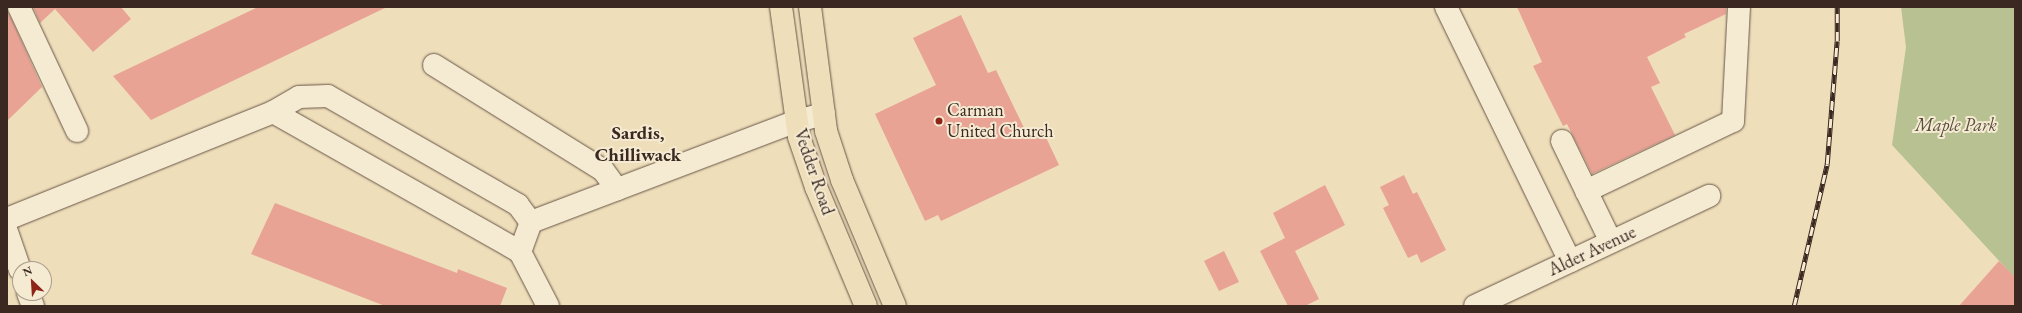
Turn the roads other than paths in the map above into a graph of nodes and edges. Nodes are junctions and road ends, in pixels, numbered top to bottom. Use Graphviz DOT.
graph roads {
  1 [pos="20,7"];
  2 [pos="781,7"];
  3 [pos="810,7"];
  4 [pos="1446,7"];
  5 [pos="1739,7"];
  6 [pos="434,65"];
  7 [pos="273,112"];
  8 [pos="824,114"];
  9 [pos="797,121"];
  10 [pos="77,131"];
  11 [pos="1562,141"];
  12 [pos="617,189"];
  13 [pos="1586,191"];
  14 [pos="1709,196"];
  15 [pos="7,219"];
  16 [pos="531,222"];
  17 [pos="7,232"];
  18 [pos="1611,242"];
  19 [pos="520,252"];
  20 [pos="17,261"];
  21 [pos="1570,261"];
  22 [pos="548,306"];
  23 [pos="866,306"];
  24 [pos="895,306"];
  25 [pos="1475,306"];
  1 -- 10 [label="street"];
  2 -- 9 [label="main road, Vedder Road"];
  3 -- 8 [label="main road, Vedder Road"];
  4 -- 21 [label="street"];
  5 -- 13 [label="street"];
  6 -- 12 [label="street"];
  7 -- 15 [label="street"];
  7 -- 16 [label="street"];
  7 -- 19 [label="street"];
  8 -- 9 [label="street"];
  8 -- 24 [label="main road, Vedder Road"];
  9 -- 12 [label="street"];
  9 -- 23 [label="main road, Vedder Road"];
  11 -- 13 [label="street"];
  12 -- 16 [label="street"];
  13 -- 18 [label="street"];
  14 -- 18 [label="street, Alder Avenue"];
  16 -- 19 [label="street"];
  17 -- 20 [label="street"];
  18 -- 21 [label="street, Alder Avenue"];
  19 -- 22 [label="street"];
  21 -- 25 [label="street, Alder Avenue"];
}
